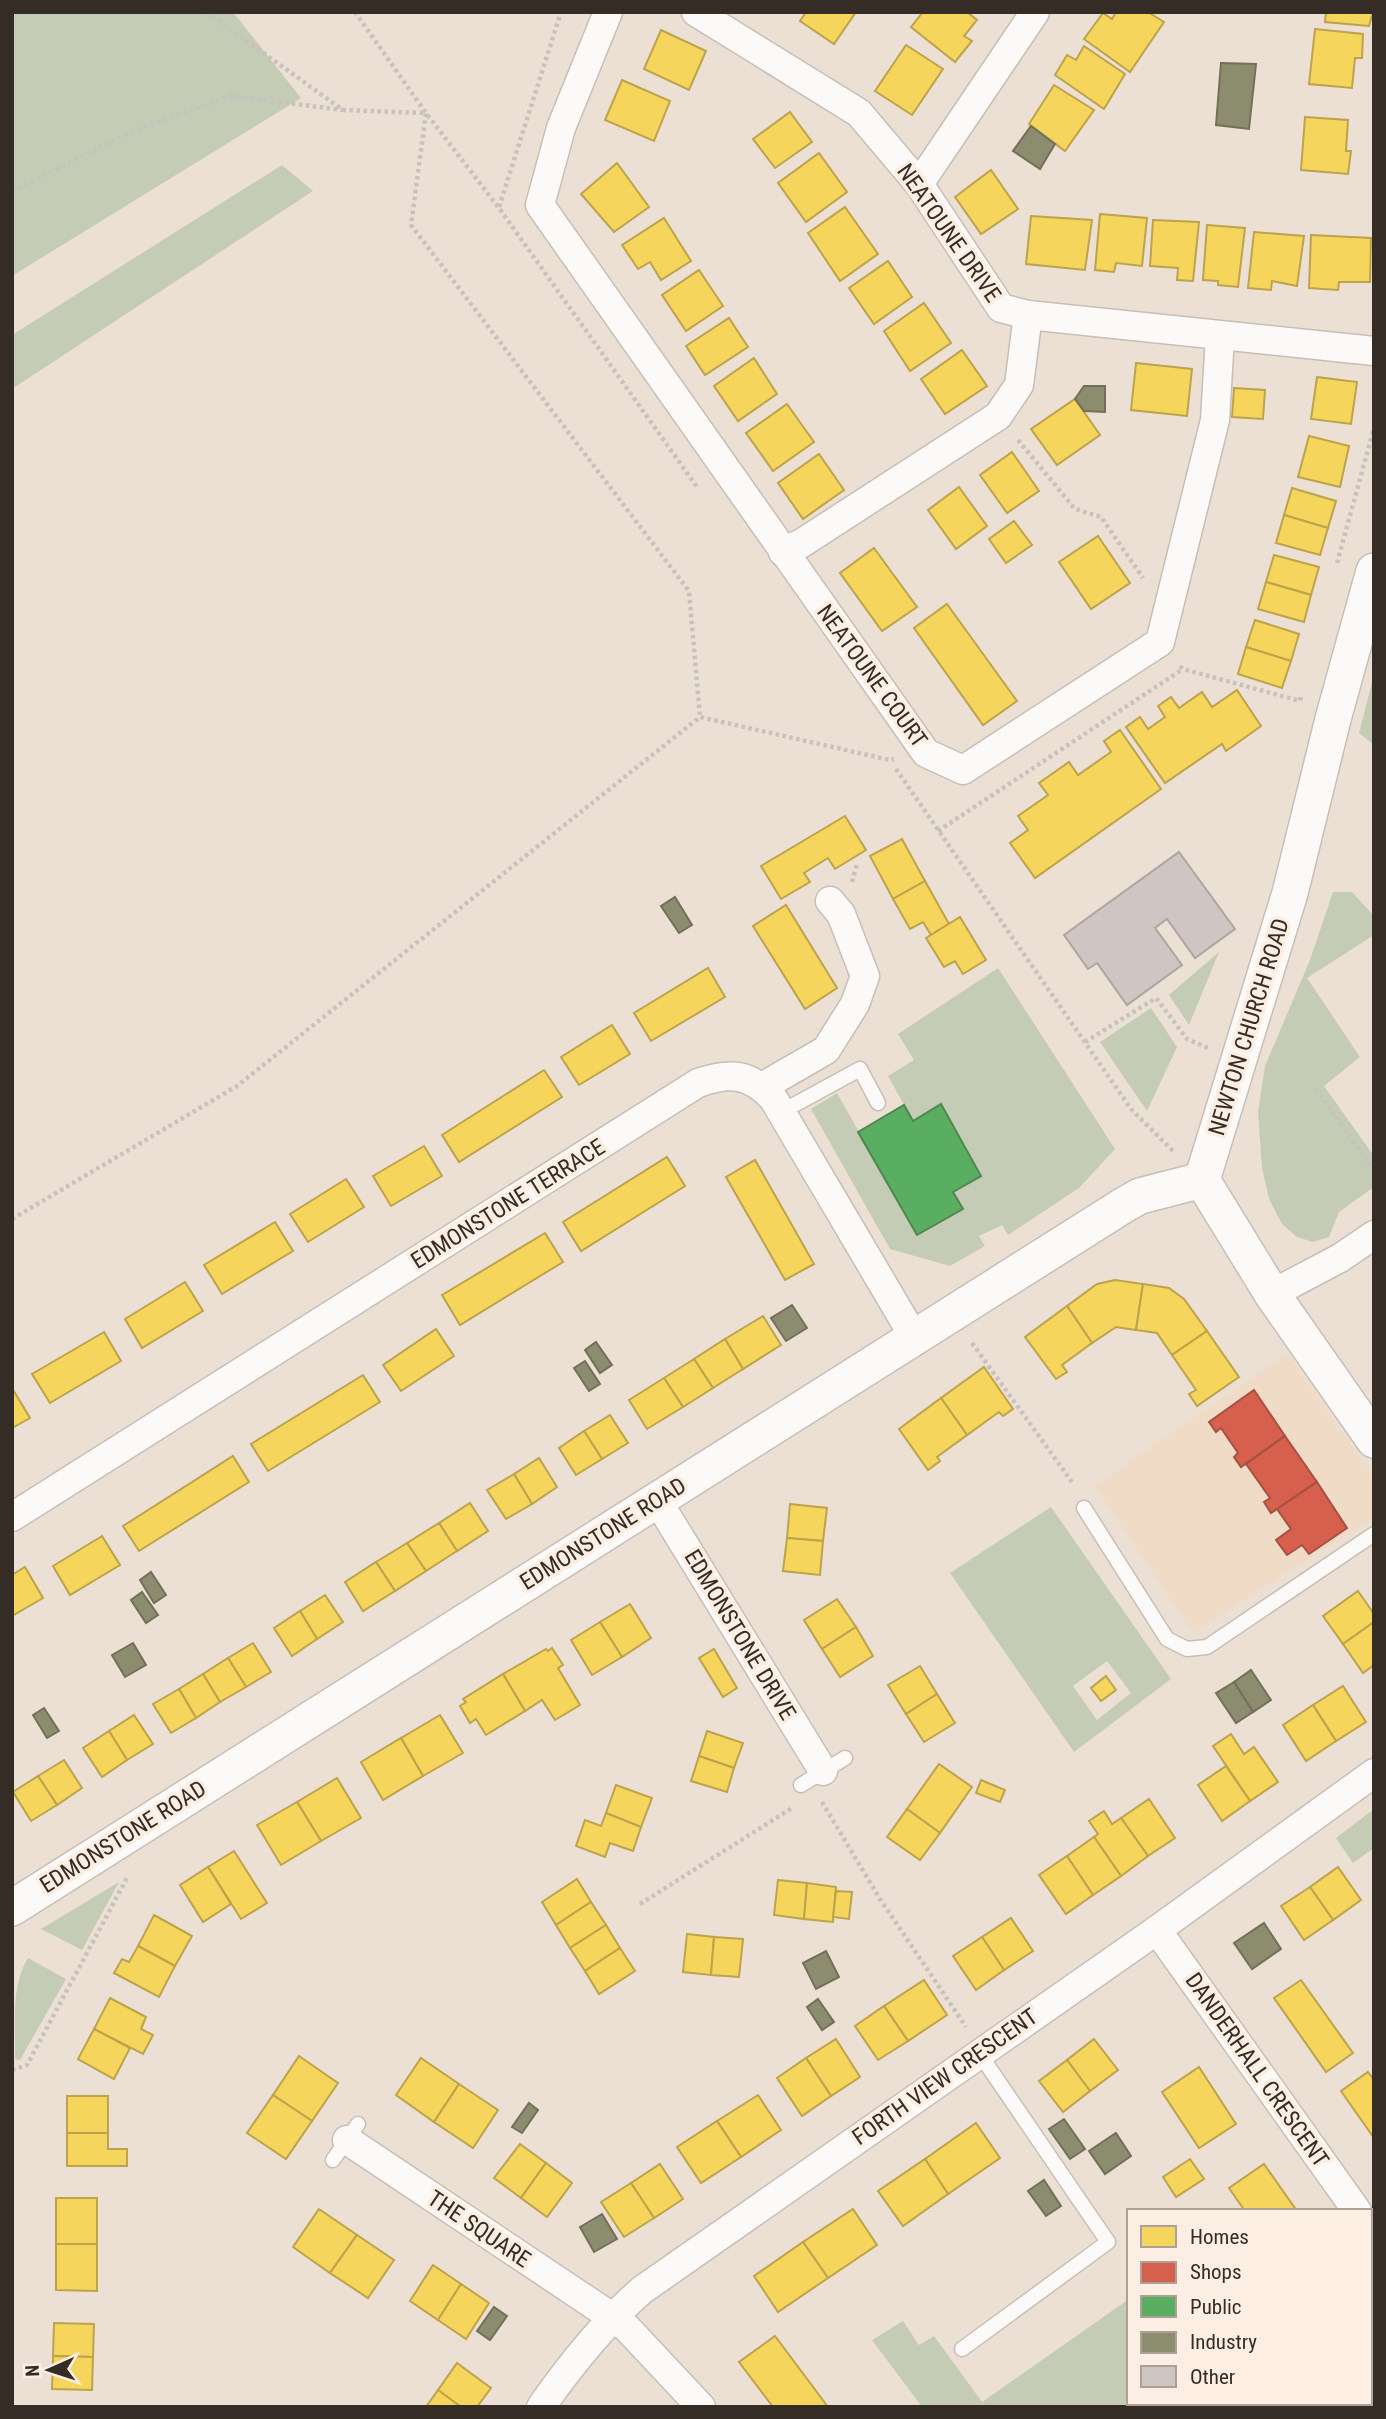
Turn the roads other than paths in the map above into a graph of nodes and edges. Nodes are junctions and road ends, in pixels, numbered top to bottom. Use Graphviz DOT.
graph roads {
  1 [pos="608,12"];
  2 [pos="696,12"];
  3 [pos="1035,12"];
  4 [pos="919,184"];
  5 [pos="1028,315"];
  6 [pos="1220,336"];
  7 [pos="1374,351"];
  8 [pos="783,552"];
  9 [pos="1374,571"];
  10 [pos="830,901"];
  11 [pos="762,1087"];
  12 [pos="878,1103"];
  13 [pos="781,1112"];
  14 [pos="1202,1181"];
  15 [pos="1374,1235"];
  16 [pos="1272,1294"];
  17 [pos="914,1336"];
  18 [pos="1374,1440"];
  19 [pos="657,1500"];
  20 [pos="1084,1508"];
  21 [pos="12,1517"];
  22 [pos="1374,1534"];
  23 [pos="1374,1773"];
  24 [pos="819,1777"];
  25 [pos="12,1908"];
  26 [pos="1157,1930"];
  27 [pos="979,2053"];
  28 [pos="346,2142"];
  29 [pos="1356,2209"];
  30 [pos="612,2317"];
  31 [pos="962,2349"];
  32 [pos="541,2407"];
  33 [pos="701,2407"];
  1 -- 8 [label="street"];
  2 -- 4 [label="street, NEATOUNE DRIVE"];
  3 -- 4 [label="street"];
  4 -- 5 [label="street, NEATOUNE DRIVE"];
  5 -- 6 [label="street, NEATOUNE DRIVE"];
  5 -- 8 [label="street"];
  6 -- 7 [label="street, NEATOUNE DRIVE"];
  6 -- 8 [label="street, NEATOUNE COURT"];
  9 -- 14 [label="street, NEWTON CHURCH ROAD"];
  10 -- 11 [label="street"];
  11 -- 13 [label="street"];
  11 -- 21 [label="street, EDMONSTONE TERRACE"];
  12 -- 13 [label="lane"];
  13 -- 17 [label="street"];
  14 -- 16 [label="street"];
  14 -- 17 [label="street, EDMONSTONE ROAD"];
  15 -- 16 [label="street"];
  16 -- 18 [label="street"];
  17 -- 19 [label="street, EDMONSTONE ROAD"];
  19 -- 24 [label="street, EDMONSTONE DRIVE"];
  19 -- 25 [label="street, EDMONSTONE ROAD"];
  20 -- 22 [label="lane"];
  23 -- 26 [label="street, FORTH VIEW CRESCENT"];
  26 -- 27 [label="street, FORTH VIEW CRESCENT"];
  26 -- 29 [label="street, DANDERHALL CRESCENT"];
  27 -- 30 [label="street, FORTH VIEW CRESCENT"];
  27 -- 31 [label="lane"];
  28 -- 30 [label="street, THE SQUARE"];
  30 -- 32 [label="street, FORTH VIEW CRESCENT"];
  30 -- 33 [label="street, THE SQUARE"];
}
